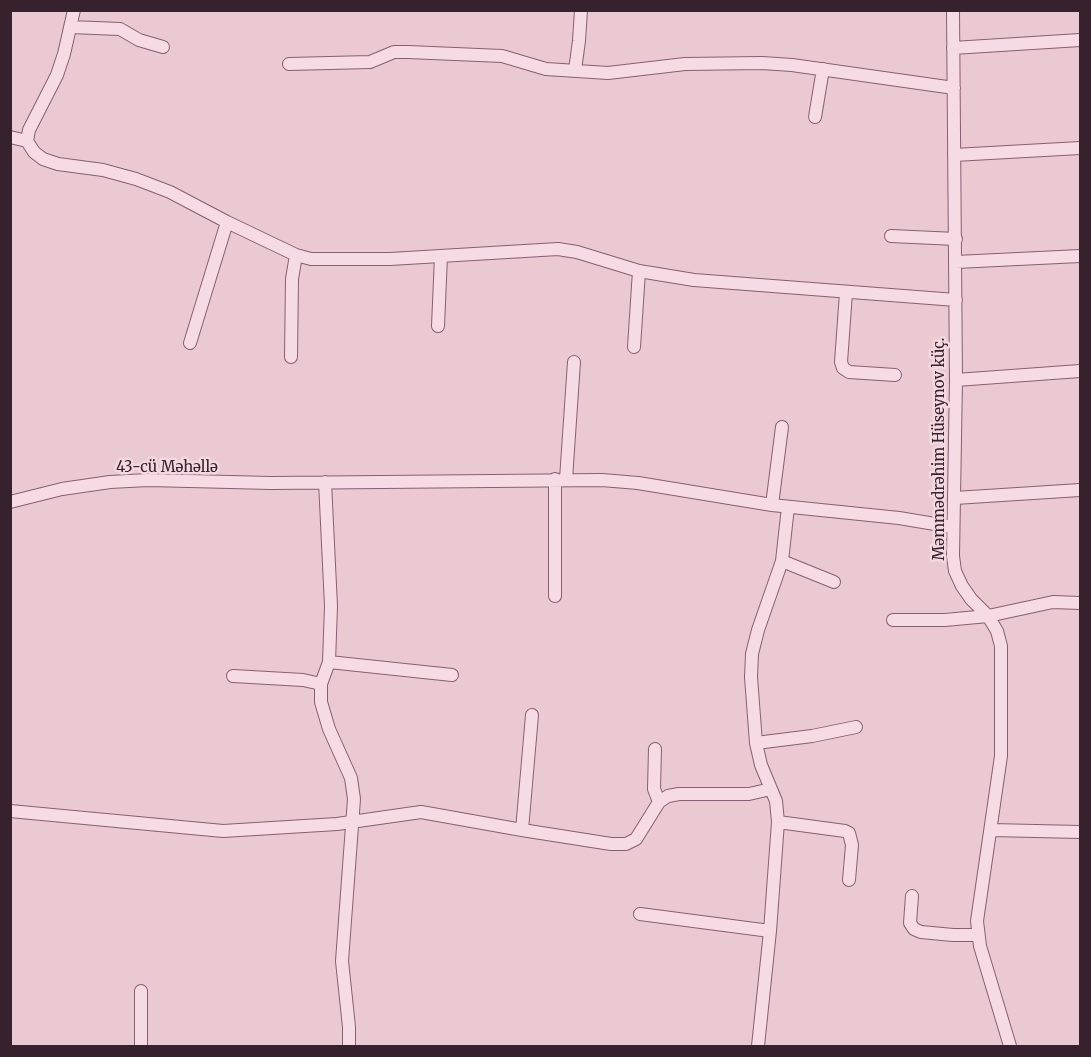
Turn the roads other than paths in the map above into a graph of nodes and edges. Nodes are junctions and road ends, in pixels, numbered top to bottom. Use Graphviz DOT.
graph roads {
  1 [pos="74,10"];
  2 [pos="581,10"];
  3 [pos="953,10"];
  4 [pos="70,27"];
  5 [pos="1080,40"];
  6 [pos="163,47"];
  7 [pos="954,48"];
  8 [pos="290,64"];
  9 [pos="823,69"];
  10 [pos="575,70"];
  11 [pos="954,88"];
  12 [pos="815,117"];
  13 [pos="10,136"];
  14 [pos="27,141"];
  15 [pos="1080,148"];
  16 [pos="954,155"];
  17 [pos="227,222"];
  18 [pos="891,236"];
  19 [pos="956,239"];
  20 [pos="296,255"];
  21 [pos="441,256"];
  22 [pos="1080,256"];
  23 [pos="956,262"];
  24 [pos="639,271"];
  25 [pos="846,293"];
  26 [pos="956,300"];
  27 [pos="438,326"];
  28 [pos="190,343"];
  29 [pos="634,346"];
  30 [pos="291,357"];
  31 [pos="574,362"];
  32 [pos="1080,371"];
  33 [pos="895,375"];
  34 [pos="956,380"];
  35 [pos="782,427"];
  36 [pos="561,479"];
  37 [pos="325,482"];
  38 [pos="1080,490"];
  39 [pos="955,498"];
  40 [pos="10,502"];
  41 [pos="772,505"];
  42 [pos="788,507"];
  43 [pos="953,527"];
  44 [pos="782,561"];
  45 [pos="834,582"];
  46 [pos="555,596"];
  47 [pos="1080,603"];
  48 [pos="988,616"];
  49 [pos="893,620"];
  50 [pos="329,663"];
  51 [pos="452,675"];
  52 [pos="233,676"];
  53 [pos="321,684"];
  54 [pos="532,715"];
  55 [pos="856,727"];
  56 [pos="756,743"];
  57 [pos="655,749"];
  58 [pos="771,789"];
  59 [pos="659,802"];
  60 [pos="10,811"];
  61 [pos="353,822"];
  62 [pos="778,822"];
  63 [pos="522,830"];
  64 [pos="991,830"];
  65 [pos="1080,832"];
  66 [pos="849,880"];
  67 [pos="912,896"];
  68 [pos="640,914"];
  69 [pos="770,931"];
  70 [pos="977,935"];
  71 [pos="141,991"];
  72 [pos="141,1047"];
  73 [pos="349,1047"];
  74 [pos="758,1047"];
  75 [pos="1010,1047"];
  1 -- 4 [label="street"];
  2 -- 10 [label="street"];
  3 -- 7 [label="street, Məmmədrəhim Hüseynov küç."];
  4 -- 6 [label="street"];
  4 -- 14 [label="street"];
  5 -- 7 [label="street"];
  7 -- 11 [label="street, Məmmədrəhim Hüseynov küç."];
  8 -- 10 [label="street"];
  9 -- 10 [label="street"];
  9 -- 11 [label="street"];
  9 -- 12 [label="street"];
  11 -- 16 [label="street, Məmmədrəhim Hüseynov küç."];
  13 -- 14 [label="street"];
  14 -- 17 [label="street"];
  15 -- 16 [label="street"];
  16 -- 19 [label="street, Məmmədrəhim Hüseynov küç."];
  17 -- 20 [label="street"];
  17 -- 28 [label="street"];
  18 -- 19 [label="street"];
  19 -- 23 [label="street, Məmmədrəhim Hüseynov küç."];
  20 -- 21 [label="street"];
  20 -- 30 [label="street"];
  21 -- 24 [label="street"];
  21 -- 27 [label="street"];
  22 -- 23 [label="street"];
  23 -- 26 [label="street, Məmmədrəhim Hüseynov küç."];
  24 -- 25 [label="street"];
  24 -- 29 [label="street"];
  25 -- 26 [label="street"];
  25 -- 33 [label="street"];
  26 -- 34 [label="street, Məmmədrəhim Hüseynov küç."];
  31 -- 36 [label="street"];
  32 -- 34 [label="street"];
  34 -- 39 [label="street, Məmmədrəhim Hüseynov küç."];
  35 -- 41 [label="street"];
  36 -- 37 [label="street, 43-cü Məhəllə"];
  36 -- 41 [label="street, 43-cü Məhəllə"];
  36 -- 46 [label="street"];
  37 -- 40 [label="street, 43-cü Məhəllə"];
  37 -- 50 [label="street"];
  38 -- 39 [label="street"];
  39 -- 43 [label="street, Məmmədrəhim Hüseynov küç."];
  41 -- 42 [label="street, 43-cü Məhəllə"];
  42 -- 43 [label="street, 43-cü Məhəllə"];
  42 -- 44 [label="street"];
  43 -- 48 [label="street, Məmmədrəhim Hüseynov küç."];
  44 -- 45 [label="street"];
  44 -- 56 [label="street"];
  47 -- 48 [label="street"];
  48 -- 49 [label="street"];
  48 -- 64 [label="street, Məmmədrəhim Hüseynov küç."];
  50 -- 51 [label="street"];
  50 -- 53 [label="street"];
  52 -- 53 [label="street"];
  53 -- 61 [label="street"];
  54 -- 63 [label="street"];
  55 -- 56 [label="street"];
  56 -- 58 [label="street"];
  57 -- 59 [label="street"];
  58 -- 59 [label="street"];
  58 -- 62 [label="street"];
  59 -- 63 [label="street"];
  60 -- 61 [label="street"];
  61 -- 63 [label="street"];
  61 -- 73 [label="street"];
  62 -- 66 [label="street"];
  62 -- 69 [label="street"];
  64 -- 65 [label="street"];
  64 -- 70 [label="street, Məmmədrəhim Hüseynov küç."];
  67 -- 70 [label="street"];
  68 -- 69 [label="street"];
  69 -- 74 [label="street"];
  70 -- 75 [label="street, Məmmədrəhim Hüseynov küç."];
  71 -- 72 [label="street"];
}
